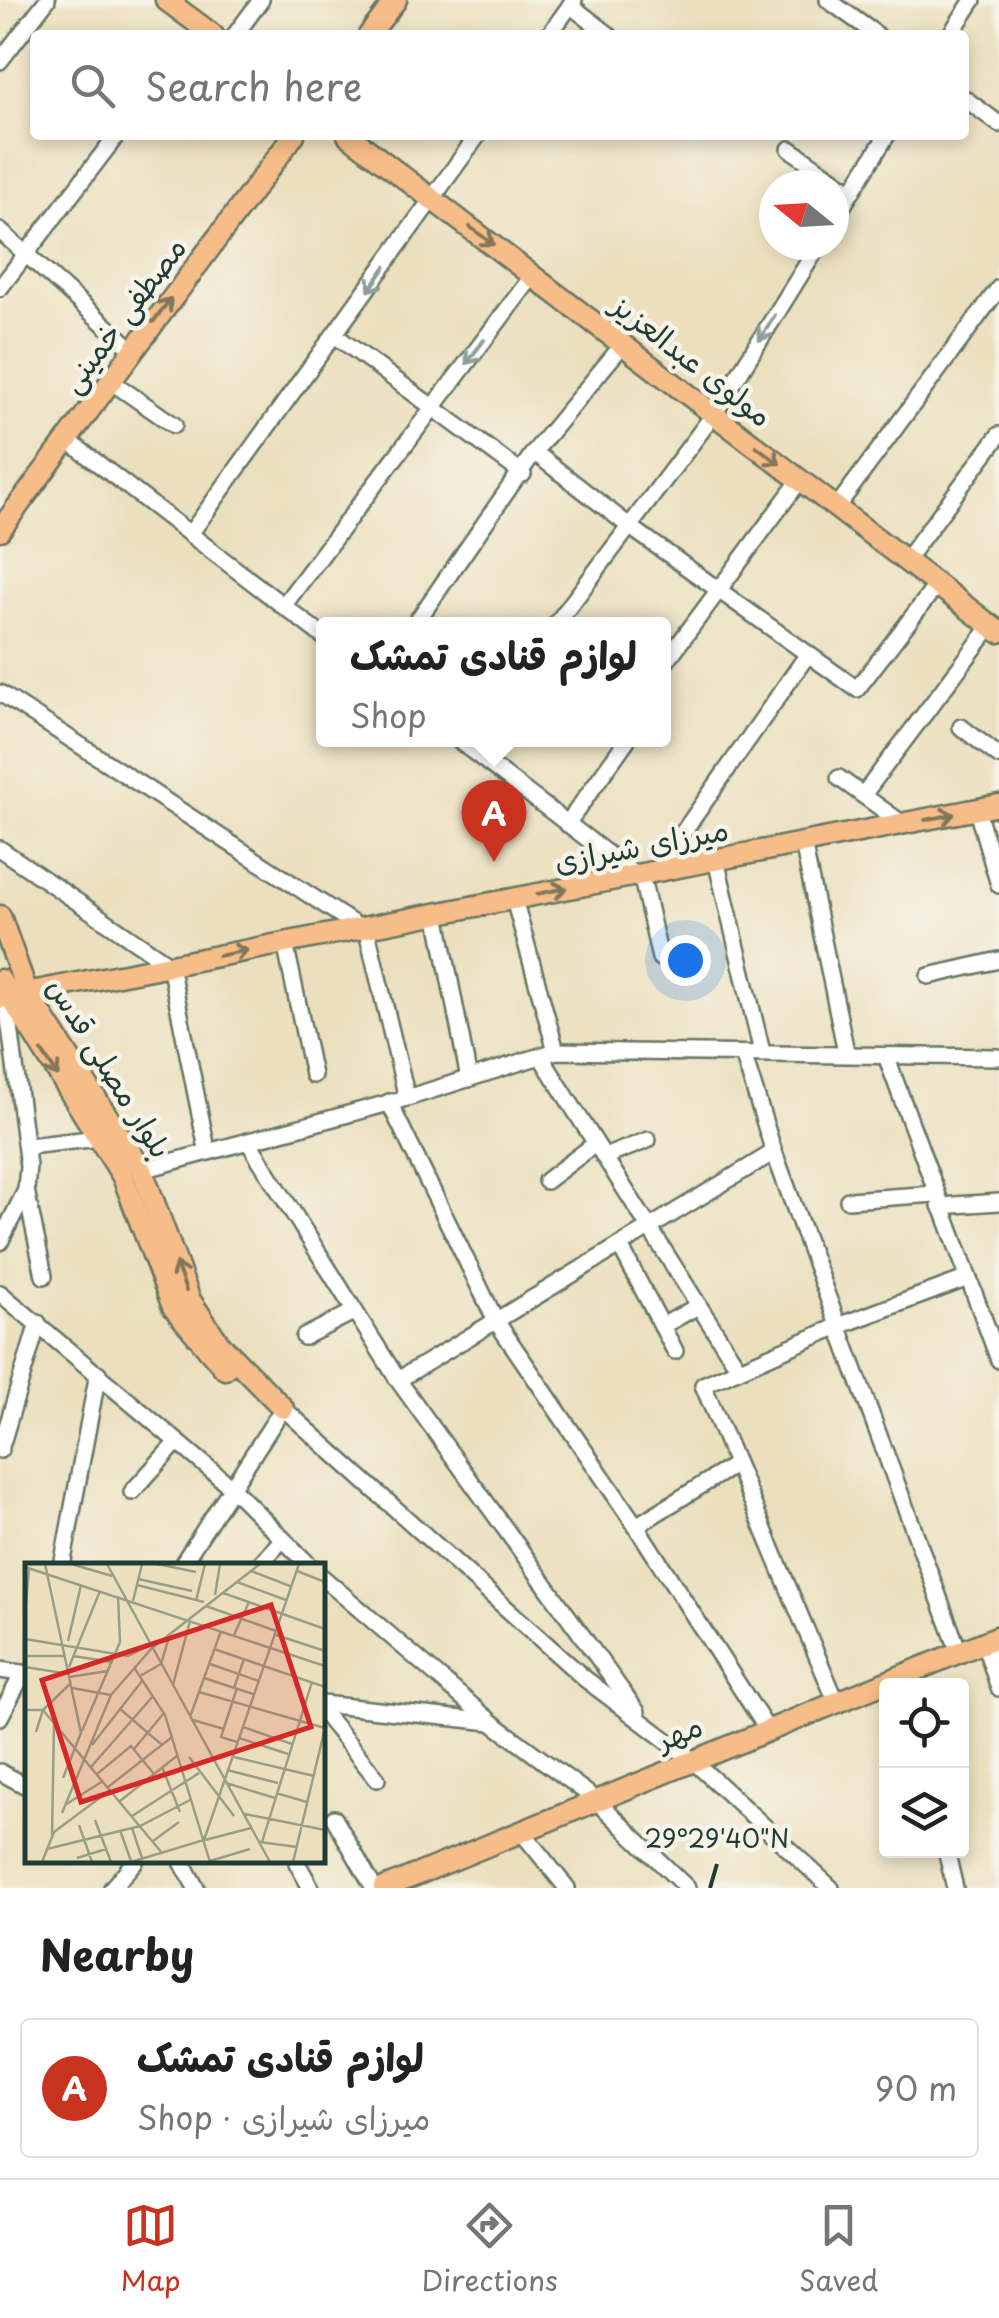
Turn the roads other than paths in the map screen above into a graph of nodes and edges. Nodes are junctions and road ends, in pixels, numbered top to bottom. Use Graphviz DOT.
graph roads {
  1 [pos="47,0"];
  2 [pos="166,0"];
  3 [pos="261,0"];
  4 [pos="396,0"];
  5 [pos="828,0"];
  6 [pos="973,0"];
  7 [pos="572,3"];
  8 [pos="200,30"];
  9 [pos="239,30"];
  10 [pos="373,30"];
  11 [pos="553,30"];
  12 [pos="603,30"];
  13 [pos="870,30"];
  14 [pos="953,30"];
  15 [pos="0,61"];
  16 [pos="969,102"];
  17 [pos="999,124"];
  18 [pos="113,140"];
  19 [pos="290,140"];
  20 [pos="355,140"];
  21 [pos="474,140"];
  22 [pos="884,140"];
  23 [pos="790,149"];
  24 [pos="852,192"];
  25 [pos="849,197"];
  26 [pos="433,199"];
  27 [pos="0,231"];
  28 [pos="26,255"];
  29 [pos="810,260"];
  30 [pos="534,274"];
  31 [pos="0,288"];
  32 [pos="999,288"];
  33 [pos="336,336"];
  34 [pos="624,342"];
  35 [pos="132,349"];
  36 [pos="109,380"];
  37 [pos="433,407"];
  38 [pos="714,414"];
  39 [pos="174,425"];
  40 [pos="999,436"];
  41 [pos="66,439"];
  42 [pos="534,452"];
  43 [pos="523,474"];
  44 [pos="800,480"];
  45 [pos="836,508"];
  46 [pos="629,526"];
  47 [pos="0,530"];
  48 [pos="190,534"];
  49 [pos="905,561"];
  50 [pos="936,586"];
  51 [pos="720,591"];
  52 [pos="284,606"];
  53 [pos="419,617"];
  54 [pos="561,617"];
  55 [pos="995,629"];
  56 [pos="316,631"];
  57 [pos="808,654"];
  58 [pos="671,655"];
  59 [pos="0,693"];
  60 [pos="961,727"];
  61 [pos="471,747"];
  62 [pos="622,747"];
  63 [pos="999,756"];
  64 [pos="838,778"];
  65 [pos="863,795"];
  66 [pos="999,806"];
  67 [pos="978,810"];
  68 [pos="568,824"];
  69 [pos="902,824"];
  70 [pos="803,843"];
  71 [pos="0,849"];
  72 [pos="716,860"];
  73 [pos="644,874"];
  74 [pos="999,885"];
  75 [pos="514,899"];
  76 [pos="436,914"];
  77 [pos="0,916"];
  78 [pos="363,928"];
  79 [pos="285,943"];
  80 [pos="660,958"];
  81 [pos="999,960"];
  82 [pos="170,965"];
  83 [pos="930,976"];
  84 [pos="8,992"];
  85 [pos="762,1052"];
  86 [pos="846,1052"];
  87 [pos="548,1054"];
  88 [pos="743,1054"];
  89 [pos="886,1056"];
  90 [pos="999,1057"];
  91 [pos="313,1074"];
  92 [pos="469,1079"];
  93 [pos="407,1098"];
  94 [pos="389,1102"];
  95 [pos="98,1138"];
  96 [pos="648,1140"];
  97 [pos="248,1141"];
  98 [pos="28,1146"];
  99 [pos="207,1149"];
  100 [pos="600,1150"];
  101 [pos="774,1152"];
  102 [pos="142,1170"];
  103 [pos="546,1181"];
  104 [pos="26,1190"];
  105 [pos="848,1200"];
  106 [pos="938,1200"];
  107 [pos="999,1202"];
  108 [pos="649,1229"];
  109 [pos="0,1242"];
  110 [pos="620,1246"];
  111 [pos="44,1276"];
  112 [pos="968,1278"];
  113 [pos="0,1294"];
  114 [pos="698,1306"];
  115 [pos="353,1312"];
  116 [pos="991,1317"];
  117 [pos="496,1322"];
  118 [pos="38,1324"];
  119 [pos="841,1325"];
  120 [pos="662,1326"];
  121 [pos="304,1337"];
  122 [pos="675,1351"];
  123 [pos="999,1360"];
  124 [pos="739,1369"];
  125 [pos="98,1373"];
  126 [pos="398,1380"];
  127 [pos="283,1408"];
  128 [pos="177,1442"];
  129 [pos="0,1450"];
  130 [pos="736,1464"];
  131 [pos="230,1486"];
  132 [pos="132,1492"];
  133 [pos="636,1526"];
  134 [pos="281,1541"];
  135 [pos="63,1563"];
  136 [pos="183,1563"];
  137 [pos="261,1563"];
  138 [pos="307,1563"];
  139 [pos="325,1580"];
  140 [pos="991,1639"];
  141 [pos="959,1652"];
  142 [pos="0,1670"];
  143 [pos="25,1673"];
  144 [pos="907,1678"];
  145 [pos="879,1688"];
  146 [pos="999,1688"];
  147 [pos="836,1701"];
  148 [pos="325,1707"];
  149 [pos="325,1711"];
  150 [pos="0,1717"];
  151 [pos="491,1722"];
  152 [pos="647,1726"];
  153 [pos="767,1728"];
  154 [pos="691,1759"];
  155 [pos="0,1772"];
  156 [pos="376,1780"];
  157 [pos="25,1785"];
  158 [pos="594,1798"];
  159 [pos="334,1818"];
  160 [pos="520,1830"];
  161 [pos="948,1858"];
  162 [pos="133,1863"];
  163 [pos="296,1863"];
  164 [pos="184,1866"];
  165 [pos="827,1886"];
  166 [pos="112,1888"];
  167 [pos="196,1888"];
  168 [pos="312,1888"];
  169 [pos="374,1888"];
  170 [pos="384,1888"];
  171 [pos="567,1888"];
  172 [pos="687,1888"];
  173 [pos="955,1888"];
  1 -- 15 [label="street"];
  2 -- 8 [label="main road"];
  3 -- 9 [label="street"];
  4 -- 10 [label="main road"];
  5 -- 13 [label="street"];
  6 -- 14 [label="street"];
  7 -- 11 [label="street"];
  7 -- 12 [label="street"];
  16 -- 17 [label="street"];
  18 -- 28 [label="street"];
  35 -- 19 [label="main road, مصطفی خمینی, one-way"];
  20 -- 26 [label="main road, مولوی عبدالعزیز"];
  21 -- 26 [label="street"];
  22 -- 24 [label="street"];
  23 -- 24 [label="street"];
  24 -- 25 [label="street"];
  26 -- 30 [label="main road, مولوی عبدالعزیز, one-way"];
  26 -- 33 [label="street, one-way"];
  27 -- 28 [label="street"];
  28 -- 31 [label="street"];
  28 -- 35 [label="street"];
  29 -- 38 [label="street, one-way"];
  30 -- 34 [label="main road, مولوی عبدالعزیز"];
  30 -- 37 [label="street, one-way"];
  32 -- 45 [label="street"];
  33 -- 37 [label="street"];
  33 -- 48 [label="street"];
  34 -- 38 [label="main road, مولوی عبدالعزیز"];
  34 -- 42 [label="street"];
  35 -- 36 [label="main road, مصطفی خمینی"];
  36 -- 39 [label="street"];
  36 -- 41 [label="main road, مصطفی خمینی"];
  37 -- 43 [label="street"];
  37 -- 52 [label="street"];
  38 -- 44 [label="main road, مولوی عبدالعزیز, one-way"];
  38 -- 46 [label="street"];
  40 -- 49 [label="street"];
  41 -- 47 [label="main road, مصطفی خمینی"];
  41 -- 48 [label="street"];
  42 -- 43 [label="street"];
  42 -- 46 [label="street"];
  43 -- 53 [label="street"];
  44 -- 45 [label="main road, مولوی عبدالعزیز"];
  44 -- 51 [label="street"];
  45 -- 49 [label="main road, مولوی عبدالعزیز"];
  46 -- 51 [label="street"];
  46 -- 54 [label="street"];
  48 -- 52 [label="street"];
  49 -- 50 [label="main road, مولوی عبدالعزیز"];
  50 -- 55 [label="main road, مولوی عبدالعزیز"];
  50 -- 57 [label="street"];
  51 -- 57 [label="street"];
  51 -- 58 [label="street"];
  52 -- 56 [label="street"];
  55 -- 65 [label="street"];
  57 -- 73 [label="street"];
  59 -- 78 [label="street"];
  60 -- 63 [label="street"];
  61 -- 68 [label="street"];
  62 -- 68 [label="street"];
  64 -- 65 [label="street"];
  65 -- 69 [label="street"];
  66 -- 67 [label="main road, میرزای شیرازی"];
  69 -- 67 [label="main road, میرزای شیرازی, one-way"];
  67 -- 74 [label="street"];
  68 -- 73 [label="street"];
  69 -- 70 [label="main road, میرزای شیرازی"];
  70 -- 72 [label="main road, میرزای شیرازی"];
  70 -- 86 [label="street"];
  71 -- 82 [label="street"];
  72 -- 73 [label="main road, میرزای شیرازی"];
  72 -- 85 [label="street"];
  75 -- 73 [label="main road, میرزای شیرازی, one-way"];
  73 -- 80 [label="street"];
  75 -- 76 [label="main road, میرزای شیرازی"];
  75 -- 87 [label="street"];
  76 -- 78 [label="main road, میرزای شیرازی"];
  76 -- 92 [label="street"];
  77 -- 84 [label="main road, بلوار مصلی قدس"];
  78 -- 79 [label="main road, میرزای شیرازی"];
  78 -- 93 [label="street"];
  82 -- 79 [label="main road, میرزای شیرازی, one-way"];
  79 -- 91 [label="street"];
  81 -- 83 [label="street"];
  82 -- 84 [label="main road, میرزای شیرازی"];
  82 -- 99 [label="street"];
  84 -- 95 [label="main road, بلوار مصلی قدس, one-way"];
  84 -- 98 [label="street"];
  84 -- 102 [label="main road, بلوار مصلی قدس"];
  85 -- 86 [label="street"];
  85 -- 88 [label="street"];
  86 -- 89 [label="street"];
  87 -- 88 [label="street"];
  87 -- 92 [label="street"];
  87 -- 100 [label="street"];
  88 -- 101 [label="street"];
  89 -- 90 [label="street"];
  89 -- 106 [label="street"];
  92 -- 93 [label="street"];
  93 -- 94 [label="street"];
  94 -- 97 [label="street"];
  94 -- 117 [label="street"];
  95 -- 98 [label="street"];
  95 -- 127 [label="main road, بلوار مصلی قدس"];
  96 -- 100 [label="street"];
  97 -- 99 [label="street"];
  97 -- 115 [label="street"];
  98 -- 104 [label="street"];
  99 -- 102 [label="street"];
  100 -- 103 [label="street"];
  100 -- 108 [label="street"];
  101 -- 108 [label="street"];
  101 -- 119 [label="street"];
  127 -- 102 [label="main road, بلوار مصلی قدس, one-way"];
  104 -- 109 [label="street"];
  104 -- 111 [label="street"];
  105 -- 106 [label="street"];
  106 -- 107 [label="street"];
  106 -- 112 [label="street"];
  108 -- 110 [label="street"];
  108 -- 114 [label="street"];
  110 -- 117 [label="street"];
  110 -- 120 [label="street"];
  112 -- 116 [label="street"];
  112 -- 119 [label="street"];
  113 -- 118 [label="street"];
  114 -- 120 [label="street"];
  114 -- 124 [label="street"];
  115 -- 121 [label="street"];
  115 -- 126 [label="street"];
  116 -- 123 [label="street"];
  117 -- 126 [label="street"];
  117 -- 133 [label="street"];
  118 -- 125 [label="street"];
  118 -- 129 [label="street"];
  119 -- 124 [label="street"];
  119 -- 141 [label="street"];
  120 -- 122 [label="street"];
  124 -- 130 [label="street"];
  125 -- 128 [label="street"];
  125 -- 135 [label="street"];
  126 -- 152 [label="street"];
  127 -- 131 [label="street"];
  127 -- 152 [label="street"];
  128 -- 131 [label="street"];
  128 -- 132 [label="street"];
  130 -- 133 [label="street"];
  130 -- 147 [label="street"];
  131 -- 134 [label="street"];
  131 -- 136 [label="street"];
  133 -- 153 [label="street"];
  134 -- 137 [label="street"];
  134 -- 138 [label="street"];
  139 -- 151 [label="street"];
  140 -- 141 [label="main road, مهر"];
  140 -- 146 [label="street"];
  141 -- 144 [label="main road, مهر"];
  142 -- 143 [label="street"];
  143 -- 150 [label="street"];
  145 -- 147 [label="main road, مهر"];
  147 -- 153 [label="main road, مهر"];
  148 -- 151 [label="street"];
  149 -- 156 [label="street"];
  151 -- 158 [label="street"];
  152 -- 154 [label="street"];
  153 -- 154 [label="main road, مهر"];
  154 -- 158 [label="main road, مهر"];
  154 -- 165 [label="street"];
  155 -- 157 [label="street"];
  158 -- 160 [label="main road, مهر"];
  158 -- 172 [label="street"];
  159 -- 169 [label="street"];
  160 -- 170 [label="main road, مهر"];
  160 -- 171 [label="street"];
  161 -- 173 [label="street"];
  162 -- 166 [label="street"];
  163 -- 168 [label="street"];
  164 -- 167 [label="street"];
}
